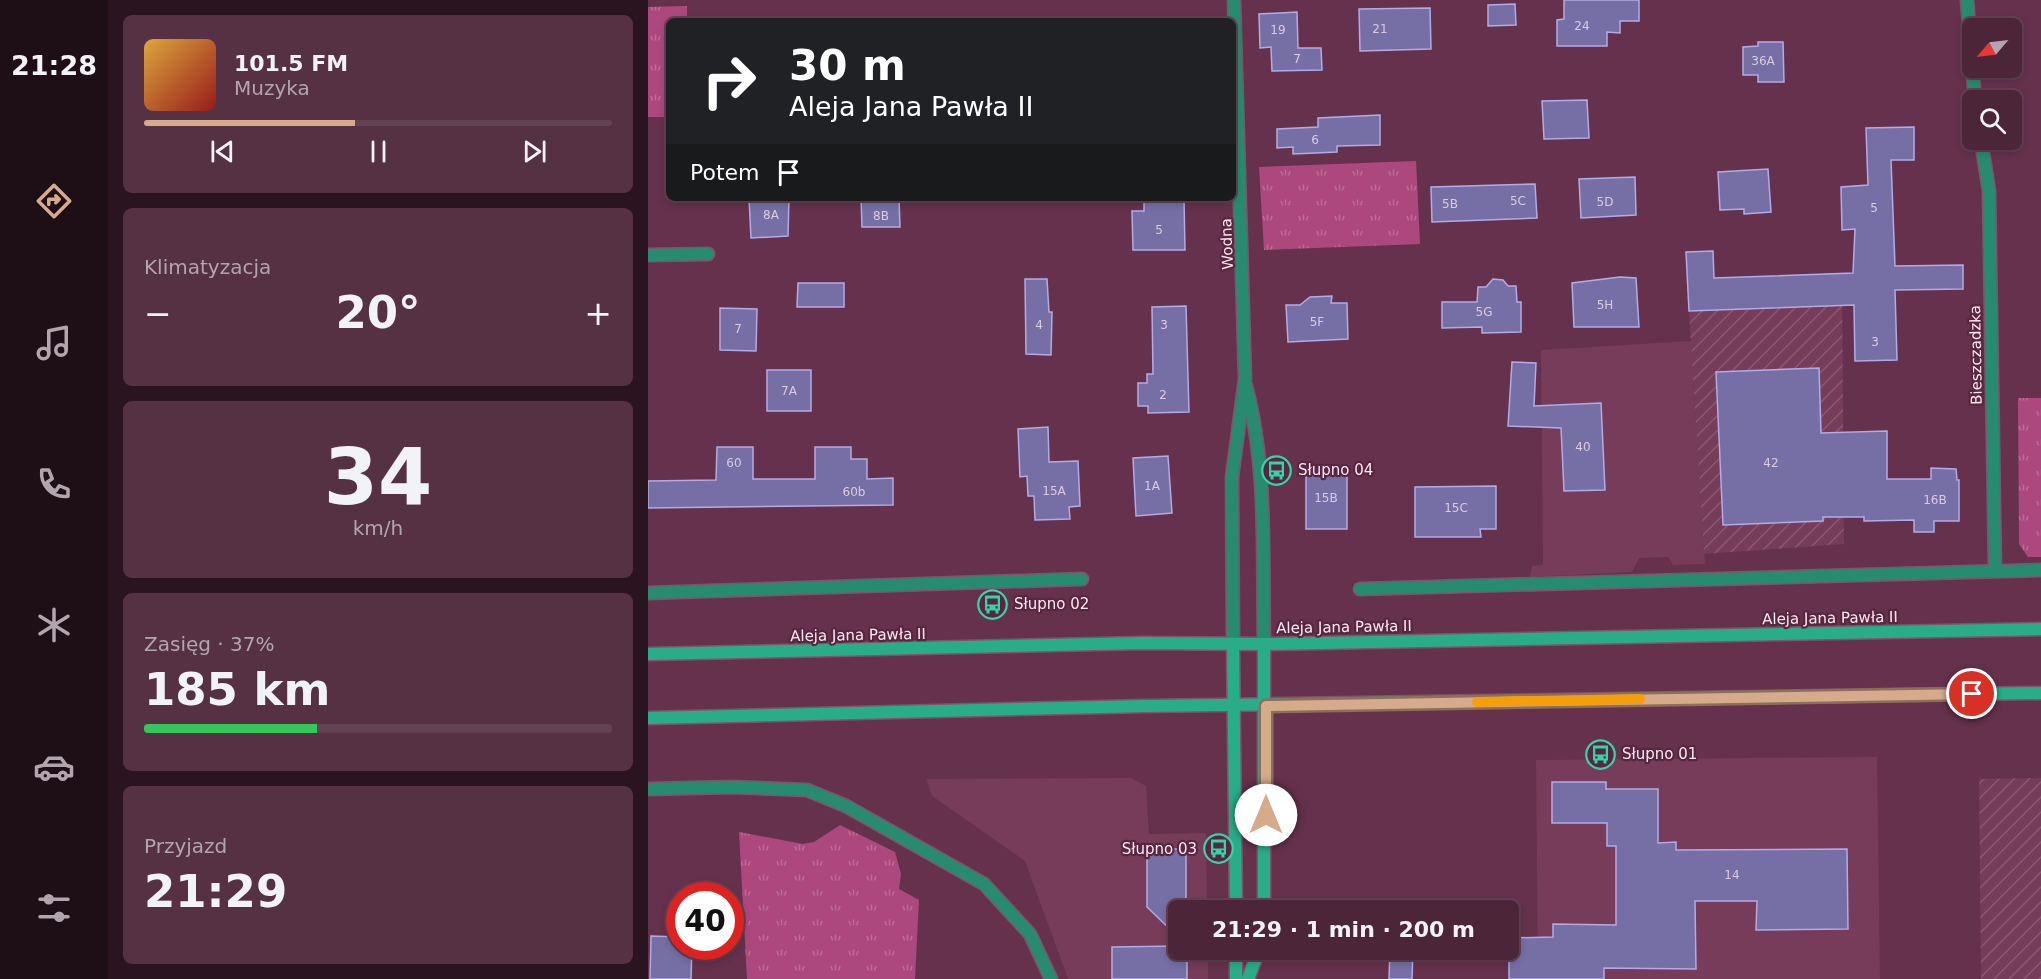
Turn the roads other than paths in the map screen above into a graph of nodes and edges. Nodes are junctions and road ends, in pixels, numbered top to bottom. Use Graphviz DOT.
graph roads {
  1 [pos="1234,0"];
  2 [pos="1967,0"];
  3 [pos="1235,18"];
  4 [pos="1236,69"];
  5 [pos="1974,90"];
  6 [pos="1983,150"];
  7 [pos="708,254"];
  8 [pos="648,255"];
  9 [pos="1245,379"];
  10 [pos="1995,570"];
  11 [pos="2041,570"];
  12 [pos="1082,579"];
  13 [pos="1360,589"];
  14 [pos="648,593"];
  15 [pos="2041,629"];
  16 [pos="1233,644"];
  17 [pos="1264,644"];
  18 [pos="648,654"];
  19 [pos="2041,693"];
  20 [pos="1234,706"];
  21 [pos="1266,706"];
  22 [pos="648,718"];
  23 [pos="648,789"];
  24 [pos="1236,900"];
  25 [pos="1264,900"];
  26 [pos="1236,960"];
  27 [pos="1255,960"];
  28 [pos="1051,979"];
  29 [pos="1236,979"];
  30 [pos="1248,979"];
  1 -- 3 [label="street, Wodna"];
  2 -- 5 [label="street"];
  4 -- 9 [label="street, Wodna"];
  6 -- 10 [label="street, Bieszczadzka"];
  7 -- 8 [label="street"];
  9 -- 16 [label="street, Wodna"];
  9 -- 17 [label="street, Wodna"];
  10 -- 11 [label="street"];
  10 -- 13 [label="street"];
  12 -- 14 [label="street"];
  15 -- 17 [label="main road, Aleja Jana Pawła II"];
  16 -- 17 [label="main road, Aleja Jana Pawła II"];
  16 -- 18 [label="main road, Aleja Jana Pawła II"];
  16 -- 20 [label="main road"];
  17 -- 21 [label="main road"];
  19 -- 21 [label="main road"];
  20 -- 21 [label="main road"];
  20 -- 22 [label="main road"];
  20 -- 24 [label="main road"];
  21 -- 25 [label="main road"];
  23 -- 28 [label="street"];
  26 -- 29 [label="main road"];
  27 -- 30 [label="main road"];
}
